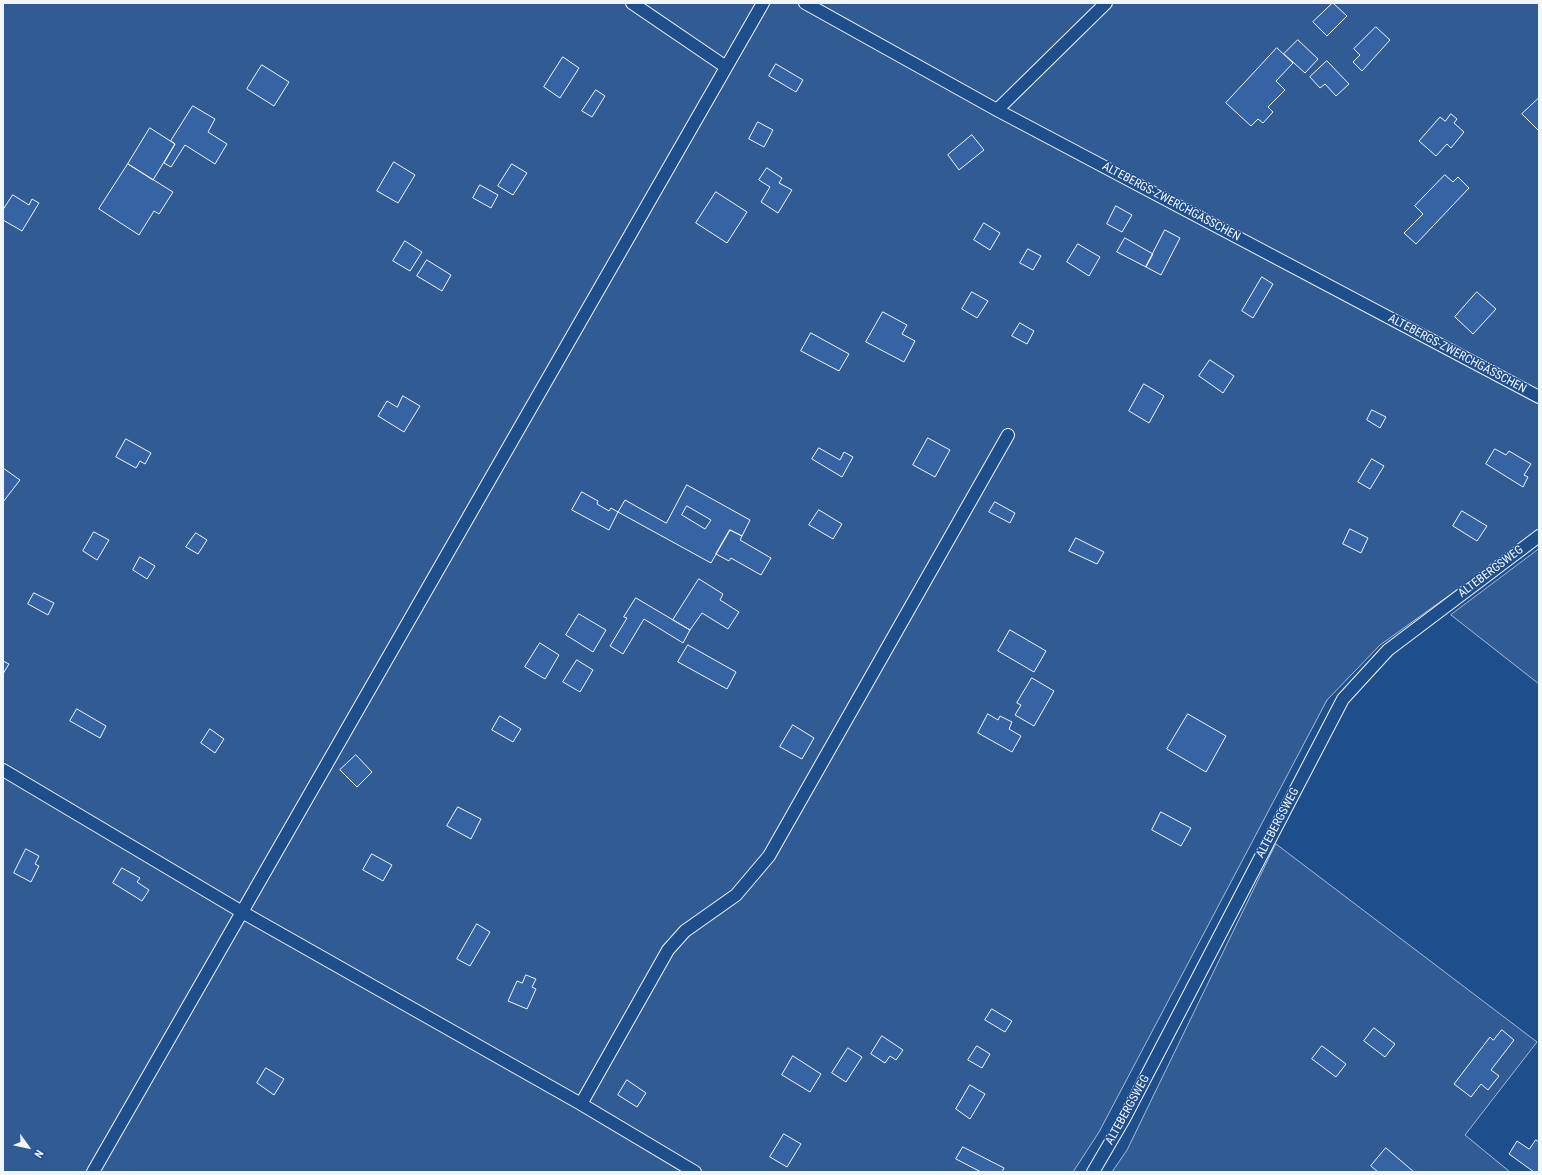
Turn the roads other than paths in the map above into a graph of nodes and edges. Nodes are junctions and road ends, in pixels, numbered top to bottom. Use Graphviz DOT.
graph roads {
  1 [pos="632,3"];
  2 [pos="763,3"];
  3 [pos="805,3"];
  4 [pos="1106,3"];
  5 [pos="726,67"];
  6 [pos="997,110"];
  7 [pos="1539,397"];
  8 [pos="1008,435"];
  9 [pos="1539,536"];
  10 [pos="3,770"];
  11 [pos="242,912"];
  12 [pos="581,1104"];
  13 [pos="93,1172"];
  14 [pos="695,1172"];
  15 [pos="1093,1172"];
  1 -- 5 [label="lane"];
  2 -- 5 [label="lane"];
  3 -- 6 [label="lane, ALTEBERGS-ZWERCHGÄSSCHEN"];
  4 -- 6 [label="lane"];
  5 -- 11 [label="lane"];
  6 -- 7 [label="lane, ALTEBERGS-ZWERCHGÄSSCHEN"];
  8 -- 12 [label="lane"];
  9 -- 15 [label="lane, ALTEBERGSWEG"];
  10 -- 11 [label="lane"];
  11 -- 12 [label="lane"];
  11 -- 13 [label="lane"];
  12 -- 14 [label="lane"];
}
